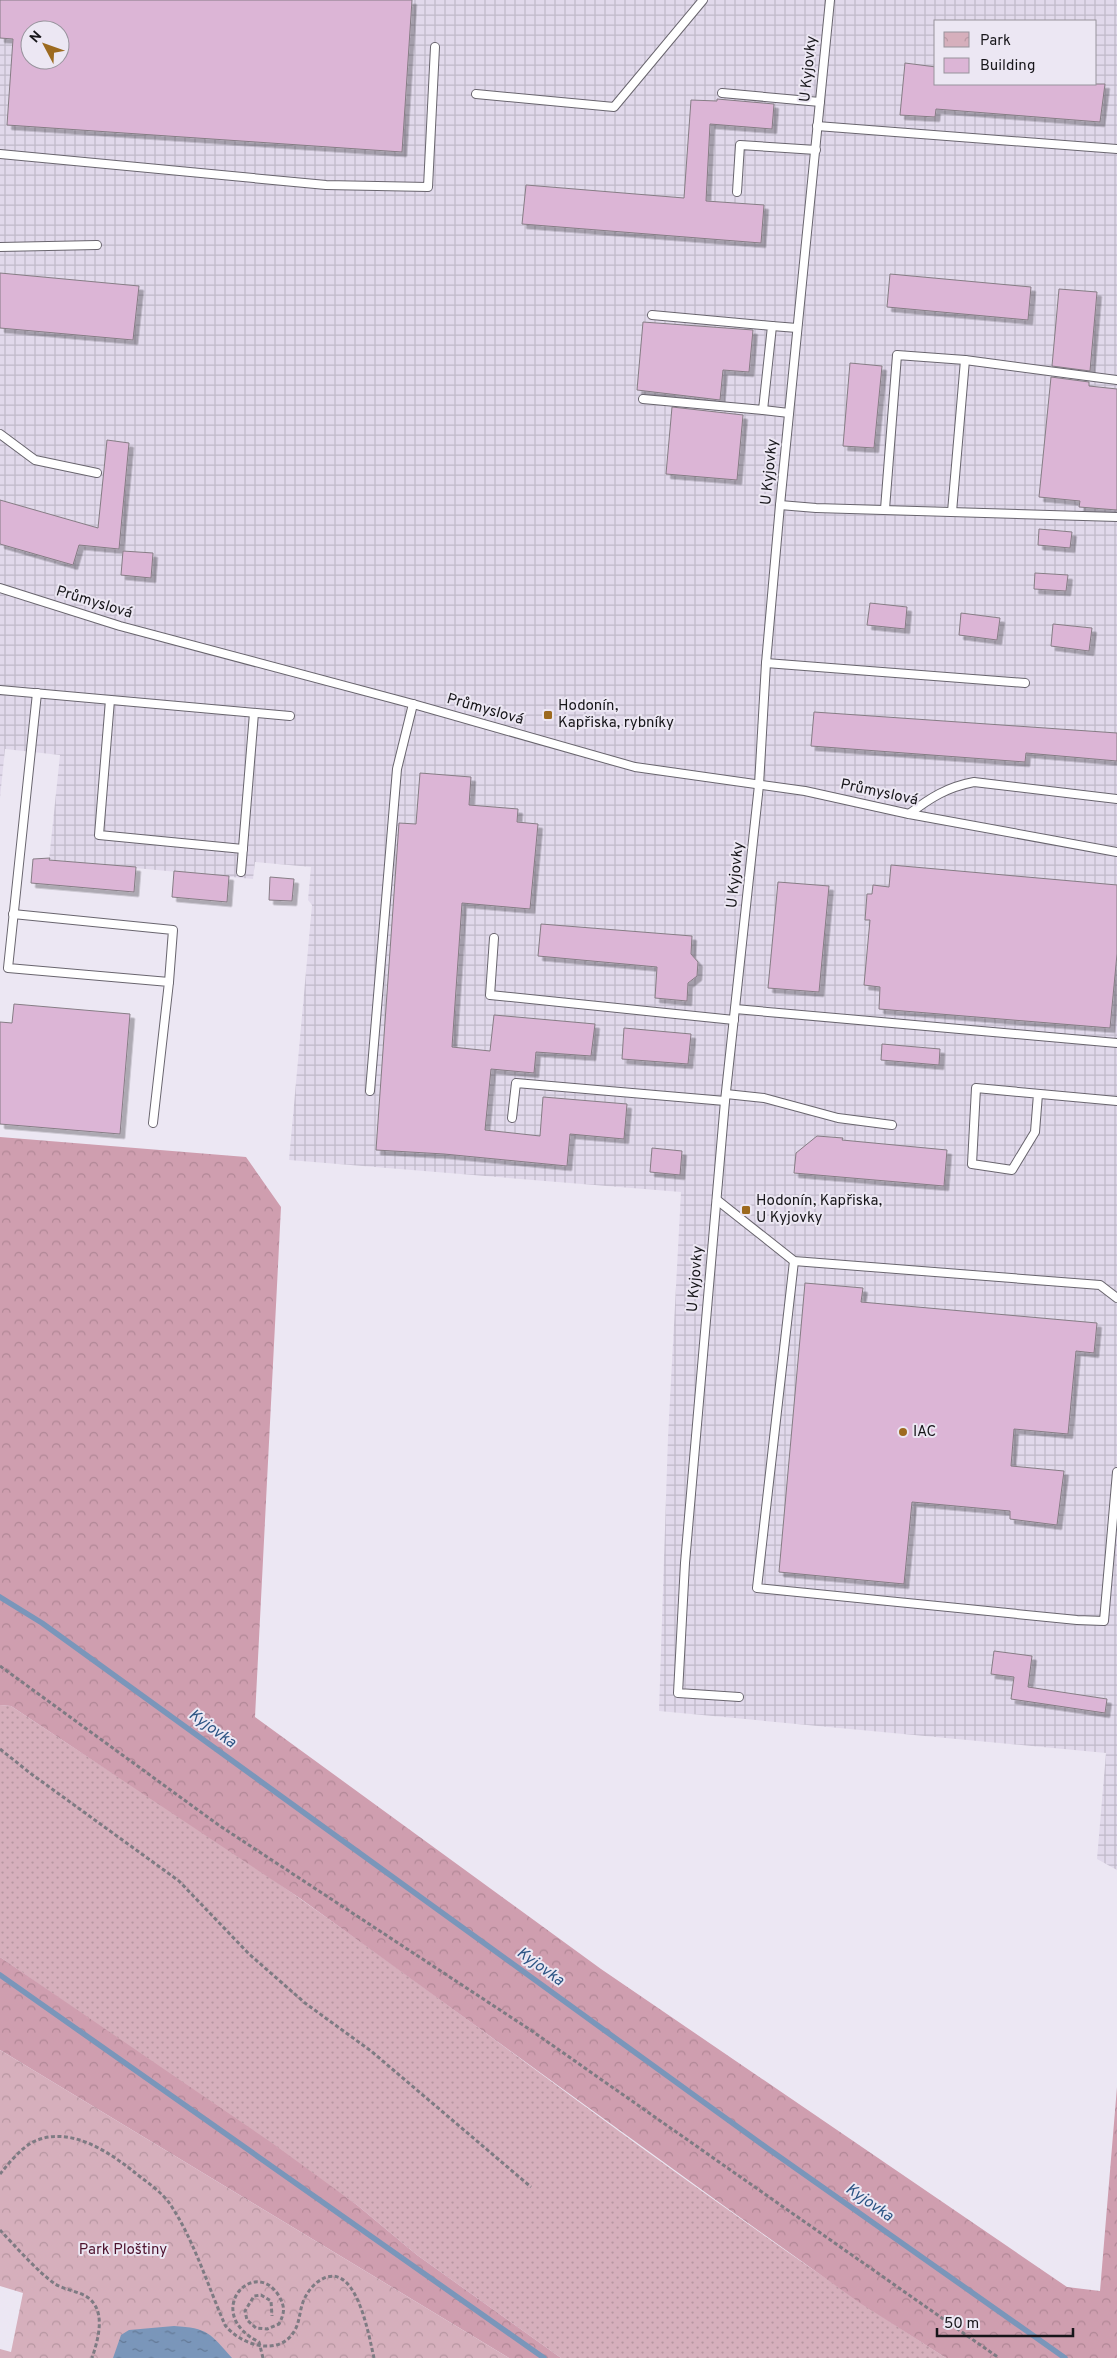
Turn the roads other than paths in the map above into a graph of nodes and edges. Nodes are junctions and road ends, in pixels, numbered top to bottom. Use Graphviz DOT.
graph roads {
  1 [pos="703,0"];
  2 [pos="830,0"];
  3 [pos="435,47"];
  4 [pos="722,93"];
  5 [pos="476,94"];
  6 [pos="820,102"];
  7 [pos="818,126"];
  8 [pos="816,150"];
  9 [pos="1117,150"];
  10 [pos="0,154"];
  11 [pos="737,192"];
  12 [pos="98,245"];
  13 [pos="0,246"];
  14 [pos="652,315"];
  15 [pos="772,326"];
  16 [pos="797,328"];
  17 [pos="965,360"];
  18 [pos="1117,380"];
  19 [pos="643,399"];
  20 [pos="763,410"];
  21 [pos="789,413"];
  22 [pos="0,434"];
  23 [pos="97,474"];
  24 [pos="780,505"];
  25 [pos="884,509"];
  26 [pos="952,512"];
  27 [pos="1117,517"];
  28 [pos="0,588"];
  29 [pos="766,663"];
  30 [pos="1025,683"];
  31 [pos="0,690"];
  32 [pos="37,693"];
  33 [pos="110,700"];
  34 [pos="413,704"];
  35 [pos="254,713"];
  36 [pos="290,716"];
  37 [pos="759,785"];
  38 [pos="1117,799"];
  39 [pos="909,814"];
  40 [pos="243,850"];
  41 [pos="1117,852"];
  42 [pos="241,872"];
  43 [pos="13,914"];
  44 [pos="494,938"];
  45 [pos="169,982"];
  46 [pos="735,1009"];
  47 [pos="734,1020"];
  48 [pos="1117,1043"];
  49 [pos="370,1090"];
  50 [pos="1038,1094"];
  51 [pos="726,1098"];
  52 [pos="1117,1101"];
  53 [pos="512,1118"];
  54 [pos="153,1123"];
  55 [pos="892,1126"];
  56 [pos="717,1200"];
  57 [pos="794,1261"];
  58 [pos="1117,1298"];
  59 [pos="1117,1472"];
  60 [pos="739,1696"];
  1 -- 5 [label="lane"];
  2 -- 6 [label="lane, U Kyjovky"];
  3 -- 10 [label="lane"];
  4 -- 6 [label="lane"];
  6 -- 7 [label="lane, U Kyjovky"];
  7 -- 8 [label="lane, U Kyjovky"];
  7 -- 9 [label="lane"];
  8 -- 11 [label="lane"];
  8 -- 16 [label="lane, U Kyjovky"];
  12 -- 13 [label="lane"];
  14 -- 15 [label="lane"];
  15 -- 16 [label="lane"];
  15 -- 20 [label="lane"];
  16 -- 21 [label="lane, U Kyjovky"];
  17 -- 18 [label="lane"];
  17 -- 25 [label="lane"];
  17 -- 26 [label="lane"];
  19 -- 20 [label="lane"];
  20 -- 21 [label="lane"];
  21 -- 24 [label="lane, U Kyjovky"];
  22 -- 23 [label="lane"];
  24 -- 25 [label="lane"];
  24 -- 29 [label="lane, U Kyjovky"];
  25 -- 26 [label="lane"];
  26 -- 27 [label="lane"];
  28 -- 34 [label="lane, Průmyslová"];
  29 -- 30 [label="lane"];
  29 -- 37 [label="lane, U Kyjovky"];
  31 -- 32 [label="lane"];
  32 -- 33 [label="lane"];
  32 -- 43 [label="lane"];
  33 -- 35 [label="lane"];
  33 -- 40 [label="lane"];
  34 -- 37 [label="lane, Průmyslová"];
  34 -- 49 [label="lane"];
  35 -- 36 [label="lane"];
  35 -- 40 [label="lane"];
  37 -- 39 [label="lane, Průmyslová"];
  37 -- 46 [label="lane, U Kyjovky"];
  38 -- 39 [label="lane"];
  39 -- 41 [label="lane, Průmyslová"];
  40 -- 42 [label="lane"];
  43 -- 45 [label="lane"];
  43 -- 45 [label="lane"];
  44 -- 47 [label="lane"];
  45 -- 54 [label="lane"];
  46 -- 47 [label="lane, U Kyjovky"];
  46 -- 48 [label="lane"];
  47 -- 51 [label="lane, U Kyjovky"];
  50 -- 50 [label="lane"];
  50 -- 52 [label="lane"];
  51 -- 53 [label="lane"];
  51 -- 55 [label="lane"];
  51 -- 56 [label="lane, U Kyjovky"];
  56 -- 57 [label="lane"];
  56 -- 60 [label="lane, U Kyjovky"];
  57 -- 58 [label="lane"];
  57 -- 59 [label="lane"];
}
